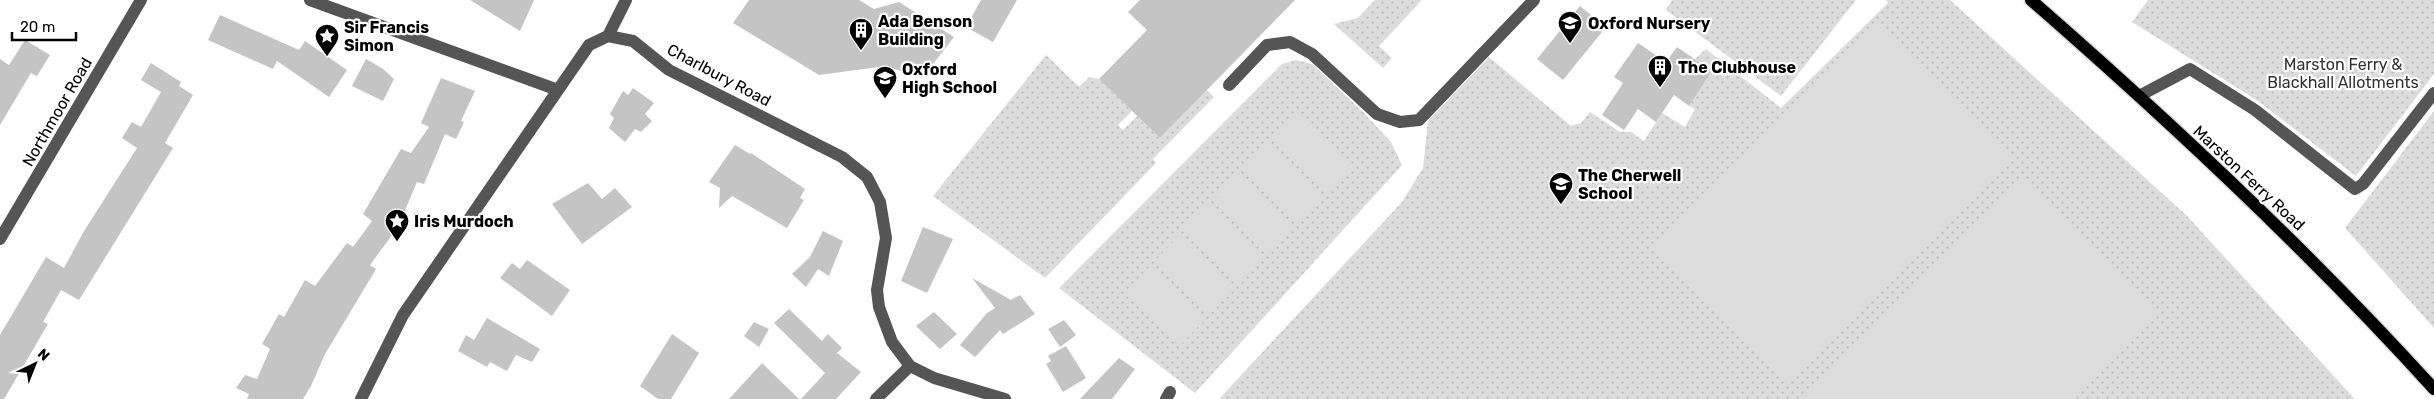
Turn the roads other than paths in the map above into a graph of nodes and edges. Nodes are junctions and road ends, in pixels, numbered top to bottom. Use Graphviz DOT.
graph roads {
  1 [pos="141,0"];
  2 [pos="310,0"];
  3 [pos="626,0"];
  4 [pos="1534,0"];
  5 [pos="2031,0"];
  6 [pos="608,36"];
  7 [pos="1228,84"];
  8 [pos="558,90"];
  9 [pos="2434,94"];
  10 [pos="2139,96"];
  11 [pos="0,239"];
  12 [pos="910,366"];
  13 [pos="2434,389"];
  14 [pos="361,399"];
  15 [pos="876,399"];
  16 [pos="1005,399"];
  1 -- 11 [label="street, Northmoor Road"];
  2 -- 8 [label="street"];
  3 -- 6 [label="street"];
  4 -- 7 [label="street"];
  5 -- 10 [label="main road, Marston Ferry Road"];
  6 -- 8 [label="street"];
  6 -- 12 [label="street, Charlbury Road"];
  8 -- 14 [label="street"];
  9 -- 10 [label="street"];
  10 -- 13 [label="main road, Marston Ferry Road"];
  12 -- 15 [label="street"];
  12 -- 16 [label="street, Charlbury Road"];
}
